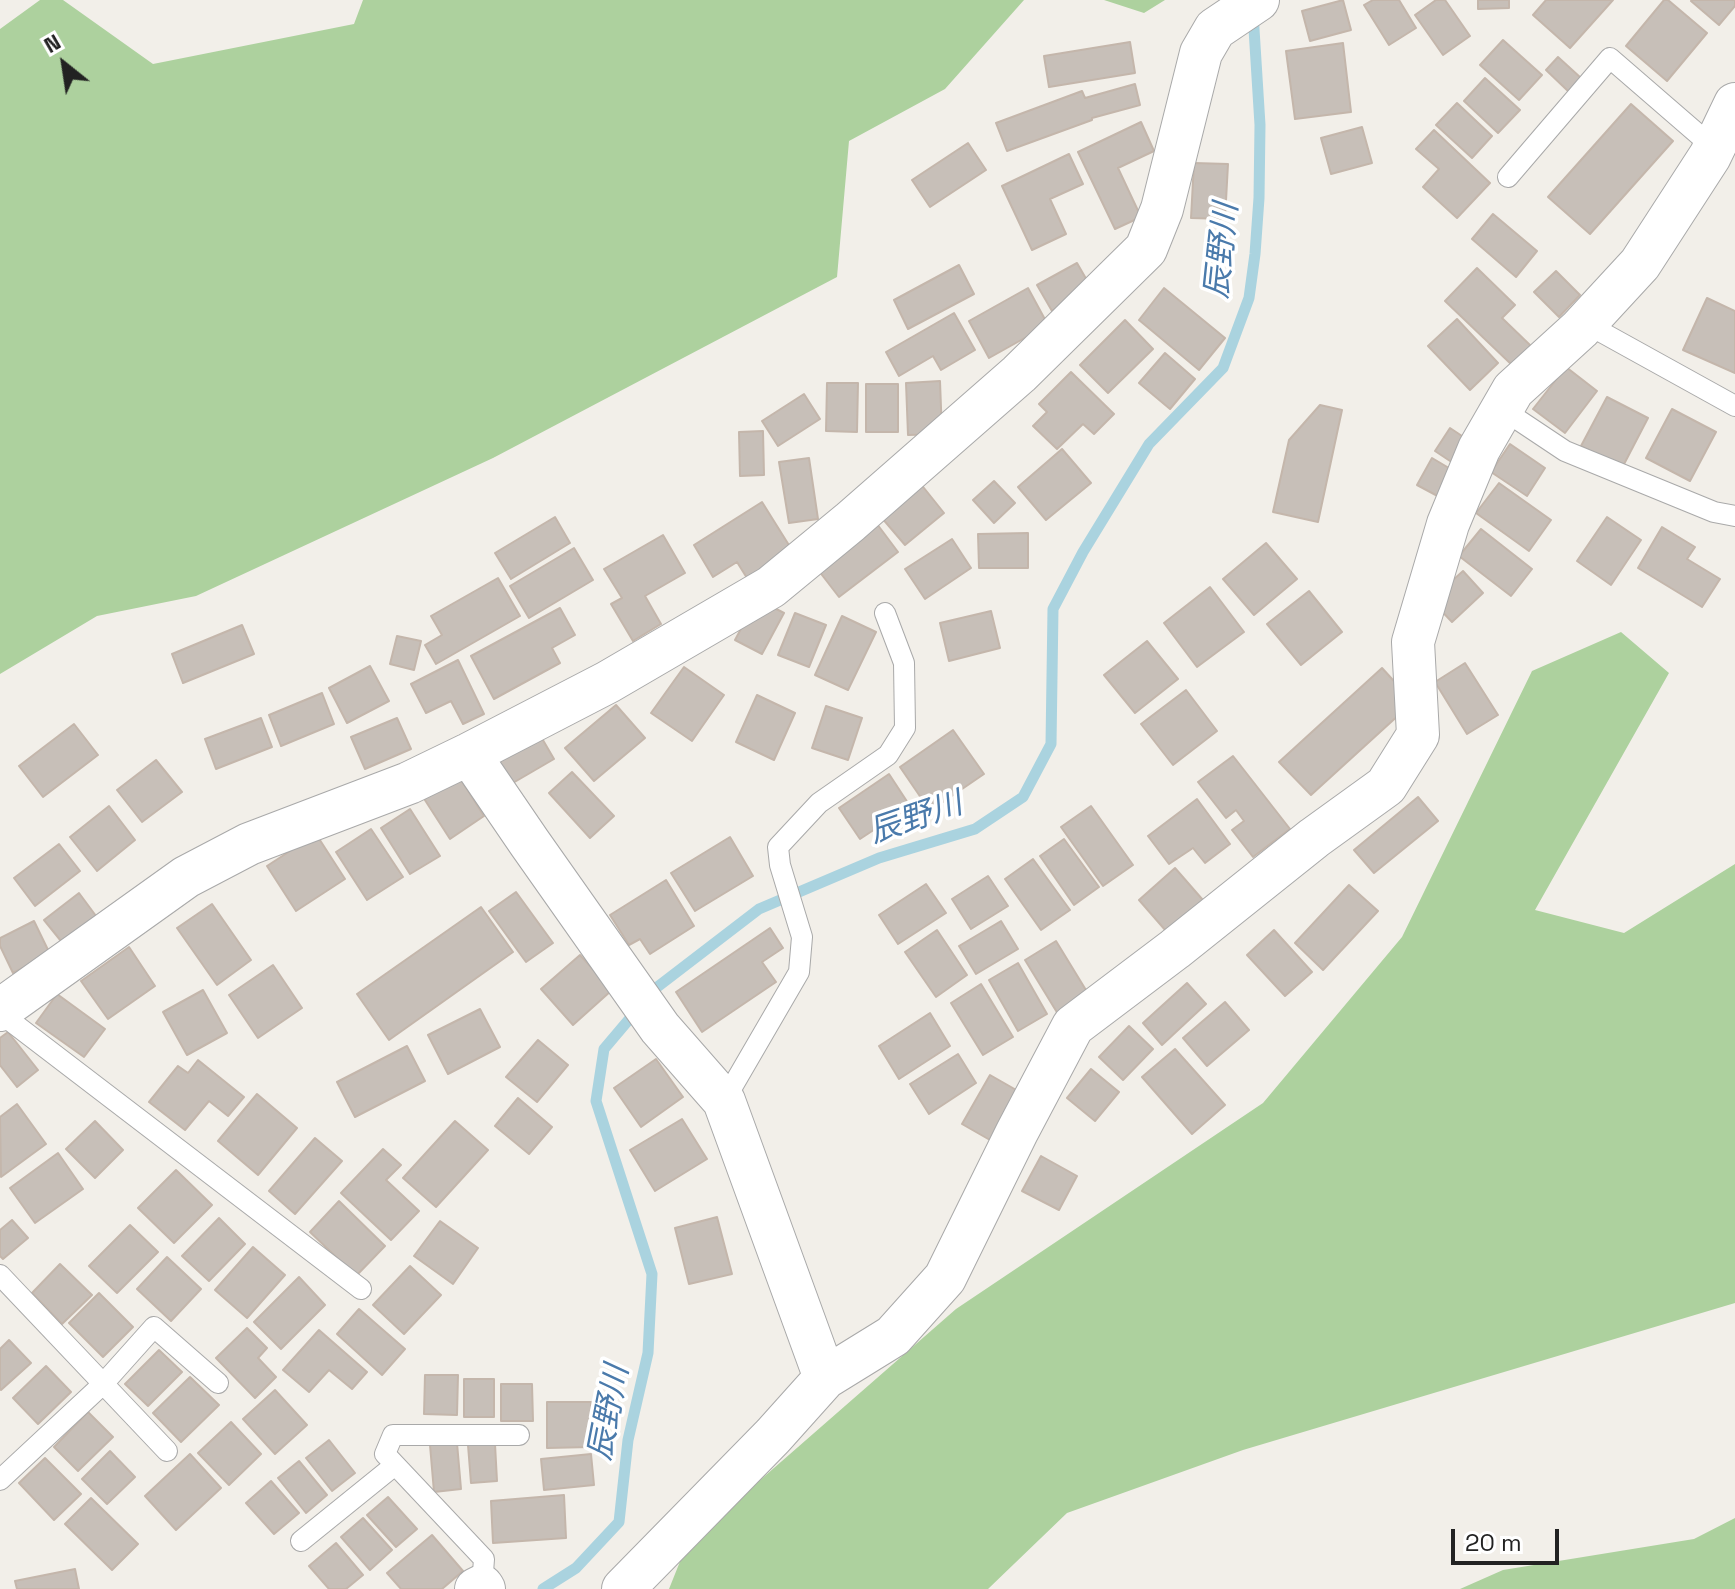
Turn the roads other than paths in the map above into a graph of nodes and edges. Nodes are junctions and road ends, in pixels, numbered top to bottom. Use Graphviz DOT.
graph roads {
  1 [pos="1258,0"];
  2 [pos="1735,104"];
  3 [pos="1714,148"];
  4 [pos="1508,177"];
  5 [pos="1585,323"];
  6 [pos="1735,406"];
  7 [pos="1502,409"];
  8 [pos="1735,516"];
  9 [pos="885,613"];
  10 [pos="469,754"];
  11 [pos="0,1011"];
  12 [pos="724,1101"];
  13 [pos="0,1275"];
  14 [pos="361,1289"];
  15 [pos="825,1378"];
  16 [pos="218,1383"];
  17 [pos="103,1384"];
  18 [pos="519,1435"];
  19 [pos="167,1451"];
  20 [pos="395,1465"];
  21 [pos="0,1480"];
  22 [pos="301,1541"];
  23 [pos="481,1588"];
  24 [pos="623,1589"];
  1 -- 10 [label="street"];
  2 -- 3 [label="street"];
  3 -- 4 [label="lane"];
  3 -- 5 [label="street"];
  5 -- 6 [label="lane"];
  5 -- 7 [label="street"];
  7 -- 8 [label="lane"];
  7 -- 15 [label="street"];
  9 -- 12 [label="lane"];
  10 -- 11 [label="street"];
  10 -- 12 [label="street"];
  11 -- 14 [label="lane"];
  12 -- 15 [label="street"];
  13 -- 17 [label="lane"];
  15 -- 24 [label="street"];
  16 -- 17 [label="lane"];
  17 -- 19 [label="lane"];
  17 -- 21 [label="lane"];
  18 -- 20 [label="lane"];
  20 -- 22 [label="lane"];
  20 -- 23 [label="lane"];
}
